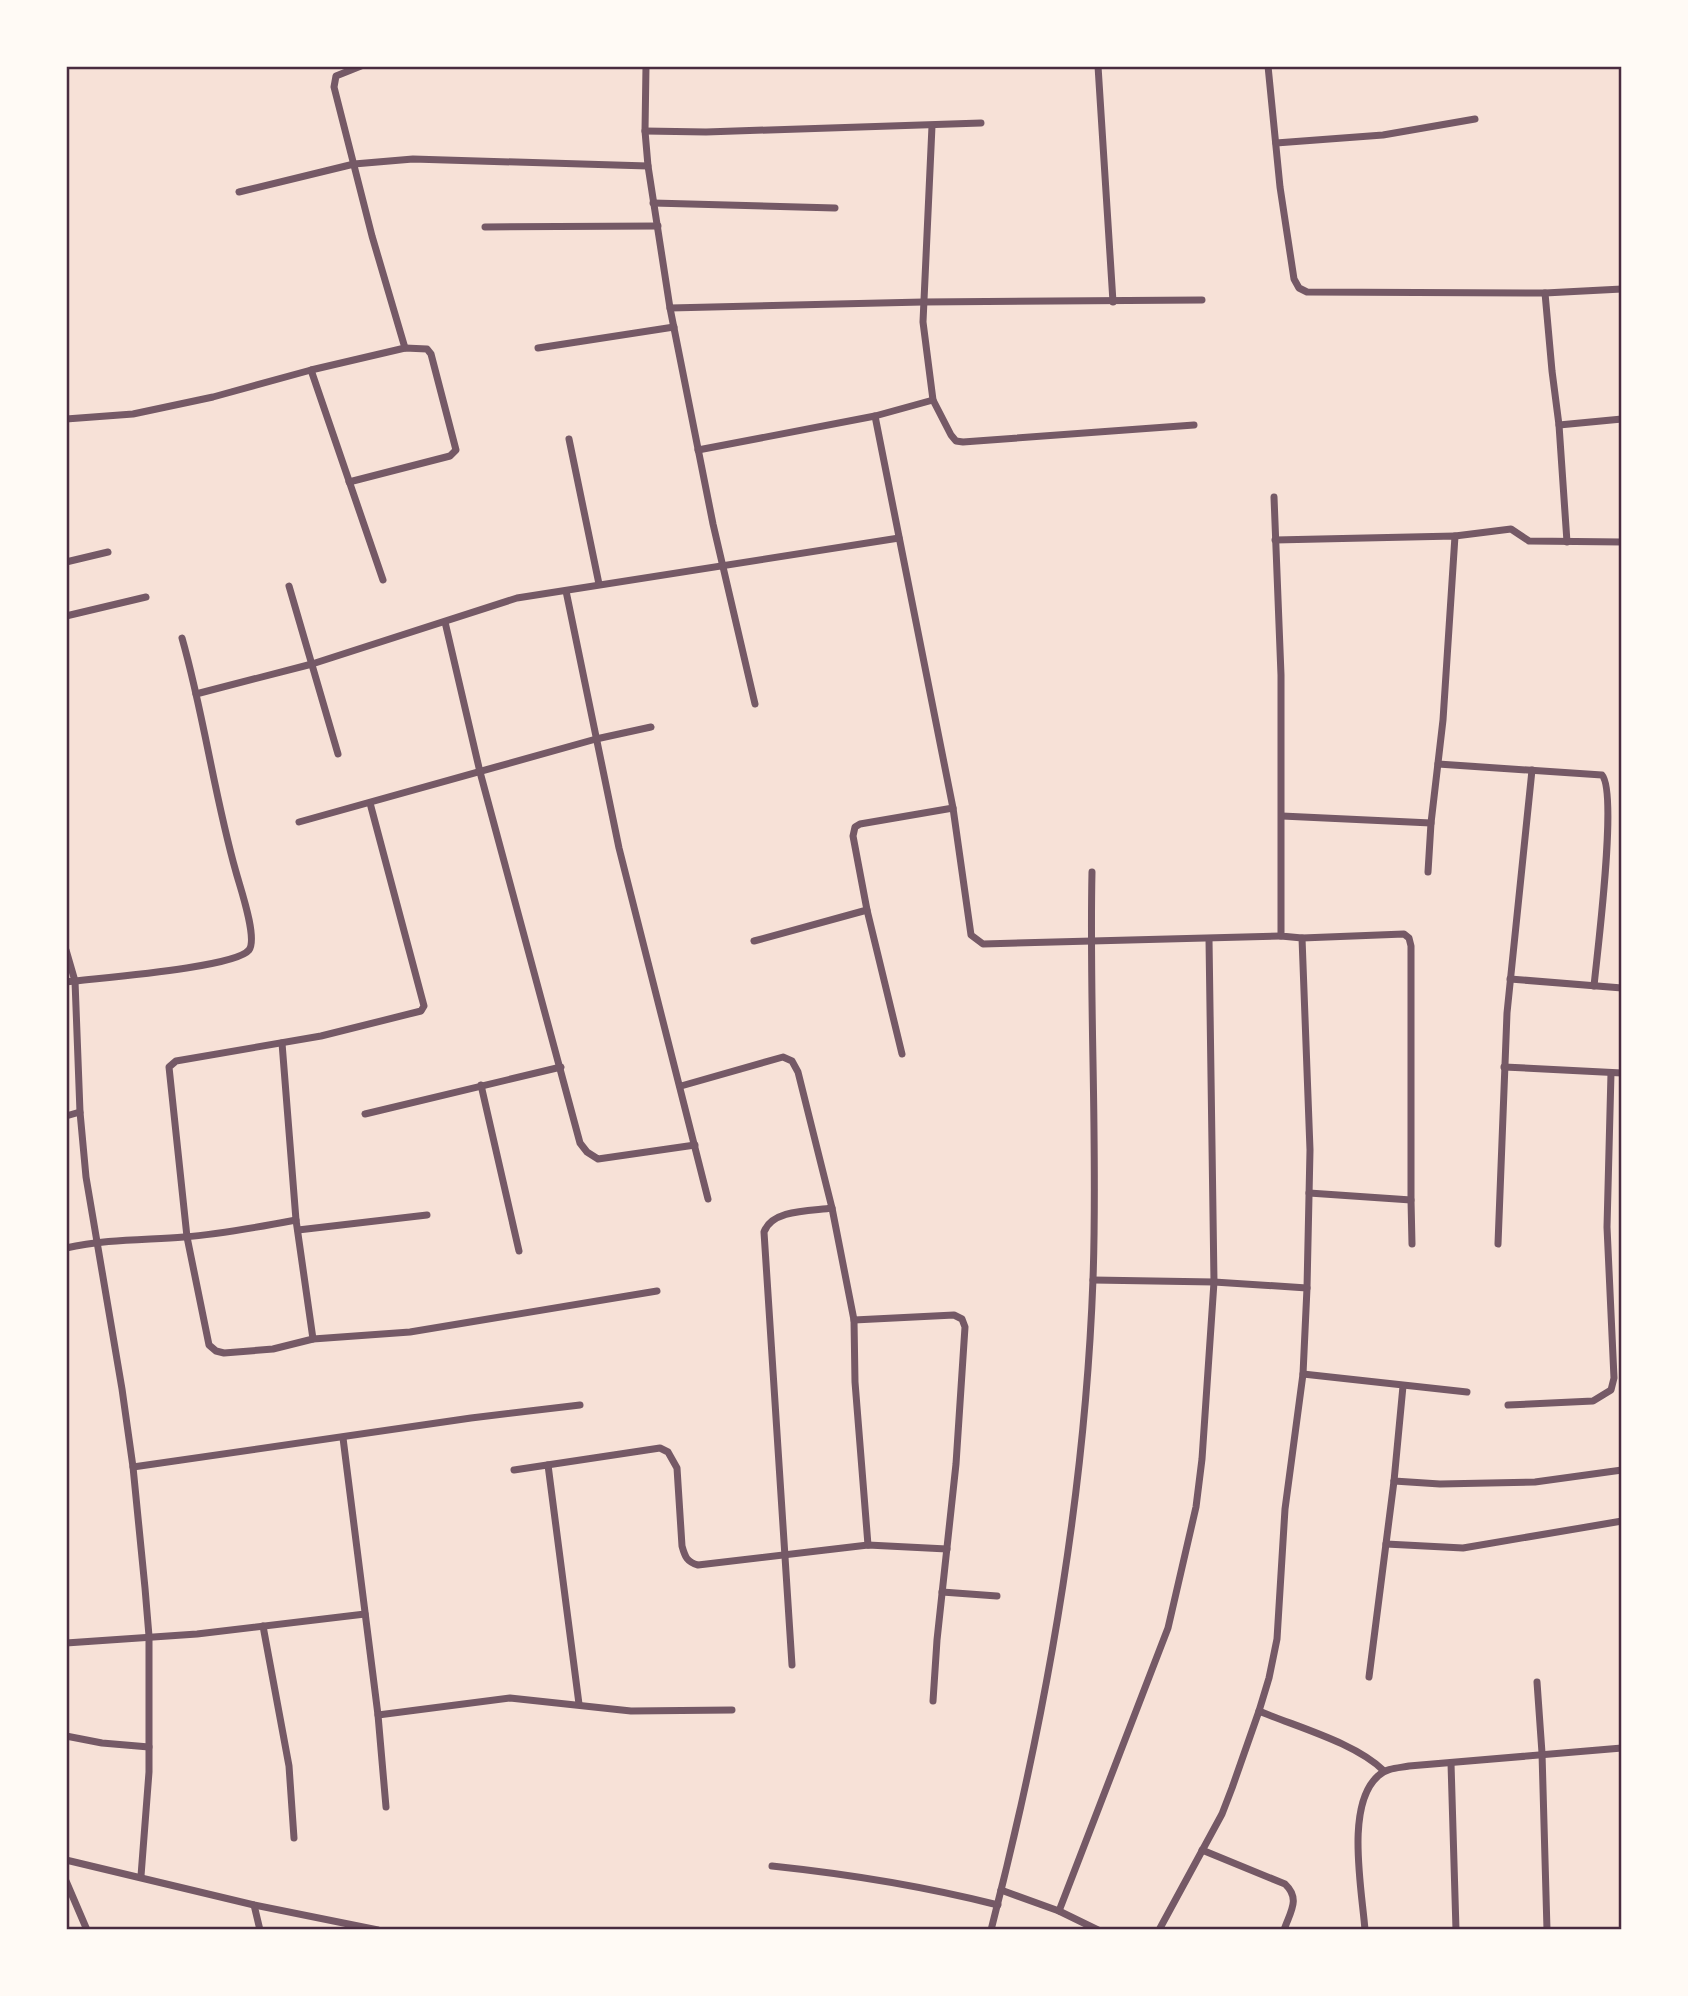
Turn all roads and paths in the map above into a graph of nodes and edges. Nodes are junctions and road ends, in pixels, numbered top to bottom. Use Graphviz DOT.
graph roads {
  1 [pos="361,66"];
  2 [pos="646,66"];
  3 [pos="1098,66"];
  4 [pos="1268,66"];
  5 [pos="1475,119"];
  6 [pos="981,123"];
  7 [pos="932,125"];
  8 [pos="645,131"];
  9 [pos="1276,143"];
  10 [pos="354,164"];
  11 [pos="648,166"];
  12 [pos="239,192"];
  13 [pos="653,203"];
  14 [pos="835,208"];
  15 [pos="658,226"];
  16 [pos="485,227"];
  17 [pos="1622,289"];
  18 [pos="1545,293"];
  19 [pos="1202,300"];
  20 [pos="923,302"];
  21 [pos="1113,302"];
  22 [pos="670,308"];
  23 [pos="674,327"];
  24 [pos="405,348"];
  25 [pos="538,348"];
  26 [pos="311,370"];
  27 [pos="933,400"];
  28 [pos="875,416"];
  29 [pos="66,419"];
  30 [pos="1622,419"];
  31 [pos="1194,425"];
  32 [pos="1559,425"];
  33 [pos="569,439"];
  34 [pos="698,450"];
  35 [pos="349,482"];
  36 [pos="1273,497"];
  37 [pos="1455,536"];
  38 [pos="899,538"];
  39 [pos="1275,540"];
  40 [pos="1567,542"];
  41 [pos="1622,542"];
  42 [pos="108,552"];
  43 [pos="66,562"];
  44 [pos="721,564"];
  45 [pos="383,580"];
  46 [pos="599,584"];
  47 [pos="289,586"];
  48 [pos="566,591"];
  49 [pos="146,597"];
  50 [pos="66,616"];
  51 [pos="445,622"];
  52 [pos="182,638"];
  53 [pos="312,664"];
  54 [pos="196,694"];
  55 [pos="755,704"];
  56 [pos="651,727"];
  57 [pos="596,739"];
  58 [pos="338,754"];
  59 [pos="1438,764"];
  60 [pos="1532,771"];
  61 [pos="480,772"];
  62 [pos="370,803"];
  63 [pos="953,808"];
  64 [pos="1282,816"];
  65 [pos="299,822"];
  66 [pos="1431,822"];
  67 [pos="1092,872"];
  68 [pos="1428,872"];
  69 [pos="867,910"];
  70 [pos="1282,936"];
  71 [pos="1303,938"];
  72 [pos="1209,939"];
  73 [pos="754,941"];
  74 [pos="1091,942"];
  75 [pos="66,950"];
  76 [pos="1510,979"];
  77 [pos="71,982"];
  78 [pos="1594,986"];
  79 [pos="1622,988"];
  80 [pos="282,1043"];
  81 [pos="902,1054"];
  82 [pos="561,1067"];
  83 [pos="1504,1067"];
  84 [pos="1611,1073"];
  85 [pos="1622,1073"];
  86 [pos="481,1085"];
  87 [pos="681,1086"];
  88 [pos="80,1112"];
  89 [pos="366,1114"];
  90 [pos="66,1116"];
  91 [pos="695,1145"];
  92 [pos="1310,1193"];
  93 [pos="708,1199"];
  94 [pos="1411,1200"];
  95 [pos="832,1208"];
  96 [pos="427,1215"];
  97 [pos="296,1220"];
  98 [pos="298,1230"];
  99 [pos="187,1237"];
  100 [pos="95,1242"];
  101 [pos="1412,1244"];
  102 [pos="1498,1244"];
  103 [pos="66,1248"];
  104 [pos="519,1251"];
  105 [pos="1093,1280"];
  106 [pos="1214,1282"];
  107 [pos="1307,1288"];
  108 [pos="657,1291"];
  109 [pos="854,1320"];
  110 [pos="313,1339"];
  111 [pos="1303,1374"];
  112 [pos="1403,1386"];
  113 [pos="1467,1392"];
  114 [pos="580,1405"];
  115 [pos="1508,1405"];
  116 [pos="343,1438"];
  117 [pos="548,1465"];
  118 [pos="133,1467"];
  119 [pos="514,1470"];
  120 [pos="1622,1470"];
  121 [pos="1394,1481"];
  122 [pos="1622,1521"];
  123 [pos="1386,1544"];
  124 [pos="868,1545"];
  125 [pos="947,1549"];
  126 [pos="785,1556"];
  127 [pos="942,1592"];
  128 [pos="997,1596"];
  129 [pos="365,1614"];
  130 [pos="263,1626"];
  131 [pos="149,1636"];
  132 [pos="66,1643"];
  133 [pos="792,1665"];
  134 [pos="1369,1677"];
  135 [pos="1537,1682"];
  136 [pos="933,1701"];
  137 [pos="579,1704"];
  138 [pos="733,1710"];
  139 [pos="1259,1712"];
  140 [pos="378,1715"];
  141 [pos="66,1736"];
  142 [pos="149,1747"];
  143 [pos="1622,1748"];
  144 [pos="1542,1753"];
  145 [pos="1451,1763"];
  146 [pos="1384,1772"];
  147 [pos="386,1807"];
  148 [pos="294,1838"];
  149 [pos="1202,1850"];
  150 [pos="66,1860"];
  151 [pos="772,1866"];
  152 [pos="141,1876"];
  153 [pos="66,1881"];
  154 [pos="1001,1890"];
  155 [pos="254,1905"];
  156 [pos="998,1905"];
  157 [pos="1059,1911"];
  158 [pos="87,1930"];
  159 [pos="260,1930"];
  160 [pos="378,1930"];
  161 [pos="991,1930"];
  162 [pos="1098,1930"];
  163 [pos="1159,1930"];
  164 [pos="1284,1930"];
  165 [pos="1366,1930"];
  166 [pos="1456,1930"];
  167 [pos="1547,1930"];
  1 -- 10 [label="street"];
  2 -- 8 [label="street"];
  3 -- 21 [label="street"];
  4 -- 9 [label="street"];
  5 -- 9 [label="street"];
  6 -- 7 [label="street"];
  7 -- 8 [label="street"];
  7 -- 20 [label="street"];
  8 -- 11 [label="street"];
  9 -- 18 [label="street"];
  10 -- 11 [label="street"];
  10 -- 12 [label="street"];
  10 -- 24 [label="street"];
  11 -- 13 [label="street"];
  13 -- 14 [label="street"];
  13 -- 15 [label="street"];
  15 -- 16 [label="street"];
  15 -- 22 [label="street"];
  17 -- 18 [label="street"];
  18 -- 32 [label="street"];
  19 -- 21 [label="street"];
  20 -- 21 [label="street"];
  20 -- 22 [label="street"];
  20 -- 27 [label="street"];
  22 -- 23 [label="street"];
  23 -- 25 [label="street"];
  23 -- 34 [label="street"];
  24 -- 26 [label="street"];
  24 -- 35 [label="street"];
  26 -- 29 [label="street"];
  26 -- 35 [label="street"];
  27 -- 28 [label="street"];
  27 -- 31 [label="street"];
  28 -- 34 [label="street"];
  28 -- 38 [label="street"];
  30 -- 32 [label="street"];
  32 -- 40 [label="street"];
  33 -- 46 [label="street"];
  34 -- 44 [label="street"];
  35 -- 45 [label="street"];
  36 -- 39 [label="street"];
  37 -- 39 [label="street"];
  37 -- 40 [label="street"];
  37 -- 59 [label="street"];
  38 -- 44 [label="street"];
  38 -- 63 [label="street"];
  39 -- 64 [label="street"];
  40 -- 41 [label="street"];
  42 -- 43 [label="street"];
  44 -- 46 [label="street"];
  44 -- 55 [label="street"];
  46 -- 48 [label="street"];
  47 -- 53 [label="street"];
  48 -- 51 [label="street"];
  48 -- 57 [label="street"];
  49 -- 50 [label="street"];
  51 -- 53 [label="street"];
  51 -- 61 [label="street"];
  52 -- 54 [label="street"];
  53 -- 54 [label="street"];
  53 -- 58 [label="street"];
  54 -- 77 [label="street"];
  56 -- 57 [label="street"];
  57 -- 61 [label="street"];
  57 -- 87 [label="street"];
  59 -- 60 [label="street"];
  59 -- 66 [label="street"];
  60 -- 76 [label="street"];
  60 -- 78 [label="street"];
  61 -- 62 [label="street"];
  61 -- 82 [label="street"];
  62 -- 65 [label="street"];
  62 -- 80 [label="street"];
  63 -- 69 [label="street"];
  63 -- 74 [label="street"];
  64 -- 66 [label="street"];
  64 -- 70 [label="street"];
  66 -- 68 [label="street"];
  67 -- 74 [label="street"];
  69 -- 73 [label="street"];
  69 -- 81 [label="street"];
  70 -- 71 [label="street"];
  70 -- 72 [label="street"];
  71 -- 92 [label="street"];
  71 -- 94 [label="street"];
  72 -- 74 [label="street"];
  72 -- 106 [label="street"];
  74 -- 105 [label="street"];
  75 -- 77 [label="street"];
  76 -- 78 [label="street"];
  76 -- 83 [label="street"];
  77 -- 88 [label="street"];
  78 -- 79 [label="street"];
  80 -- 97 [label="street"];
  80 -- 99 [label="street"];
  82 -- 86 [label="street"];
  82 -- 91 [label="street"];
  83 -- 84 [label="street"];
  83 -- 102 [label="street"];
  84 -- 85 [label="street"];
  84 -- 115 [label="street"];
  86 -- 89 [label="street"];
  86 -- 104 [label="street"];
  87 -- 91 [label="street"];
  87 -- 95 [label="street"];
  88 -- 90 [label="street"];
  88 -- 100 [label="street"];
  91 -- 93 [label="street"];
  92 -- 94 [label="street"];
  92 -- 107 [label="street"];
  94 -- 101 [label="street"];
  95 -- 109 [label="street"];
  95 -- 126 [label="street"];
  96 -- 98 [label="street"];
  97 -- 98 [label="street"];
  97 -- 99 [label="street"];
  98 -- 110 [label="street"];
  99 -- 100 [label="street"];
  99 -- 110 [label="street"];
  100 -- 103 [label="street"];
  100 -- 118 [label="street"];
  105 -- 106 [label="street"];
  105 -- 154 [label="street"];
  106 -- 107 [label="street"];
  106 -- 157 [label="street"];
  107 -- 111 [label="street"];
  108 -- 110 [label="street"];
  109 -- 124 [label="street"];
  109 -- 125 [label="street"];
  111 -- 112 [label="street"];
  111 -- 139 [label="street"];
  112 -- 113 [label="street"];
  112 -- 121 [label="street"];
  114 -- 116 [label="street"];
  116 -- 118 [label="street"];
  116 -- 129 [label="street"];
  117 -- 119 [label="street"];
  117 -- 126 [label="street"];
  117 -- 137 [label="street"];
  118 -- 131 [label="street"];
  120 -- 121 [label="street"];
  121 -- 123 [label="street"];
  122 -- 123 [label="street"];
  123 -- 134 [label="street"];
  124 -- 125 [label="street"];
  124 -- 126 [label="street"];
  125 -- 127 [label="street"];
  126 -- 133 [label="street"];
  127 -- 128 [label="street"];
  127 -- 136 [label="street"];
  129 -- 130 [label="street"];
  129 -- 140 [label="street"];
  130 -- 131 [label="street"];
  130 -- 148 [label="street"];
  131 -- 132 [label="street"];
  131 -- 142 [label="street"];
  135 -- 144 [label="street"];
  137 -- 138 [label="street"];
  137 -- 140 [label="street"];
  139 -- 146 [label="street"];
  139 -- 149 [label="street"];
  140 -- 147 [label="street"];
  141 -- 142 [label="street"];
  142 -- 152 [label="street"];
  143 -- 144 [label="street"];
  144 -- 145 [label="street"];
  144 -- 167 [label="street"];
  145 -- 146 [label="street"];
  145 -- 166 [label="street"];
  146 -- 165 [label="street"];
  149 -- 163 [label="street"];
  149 -- 164 [label="street"];
  150 -- 152 [label="street"];
  151 -- 156 [label="street"];
  152 -- 155 [label="street"];
  153 -- 158 [label="street"];
  154 -- 156 [label="street"];
  154 -- 157 [label="street"];
  155 -- 159 [label="street"];
  155 -- 160 [label="street"];
  156 -- 161 [label="street"];
  157 -- 162 [label="street"];
}
